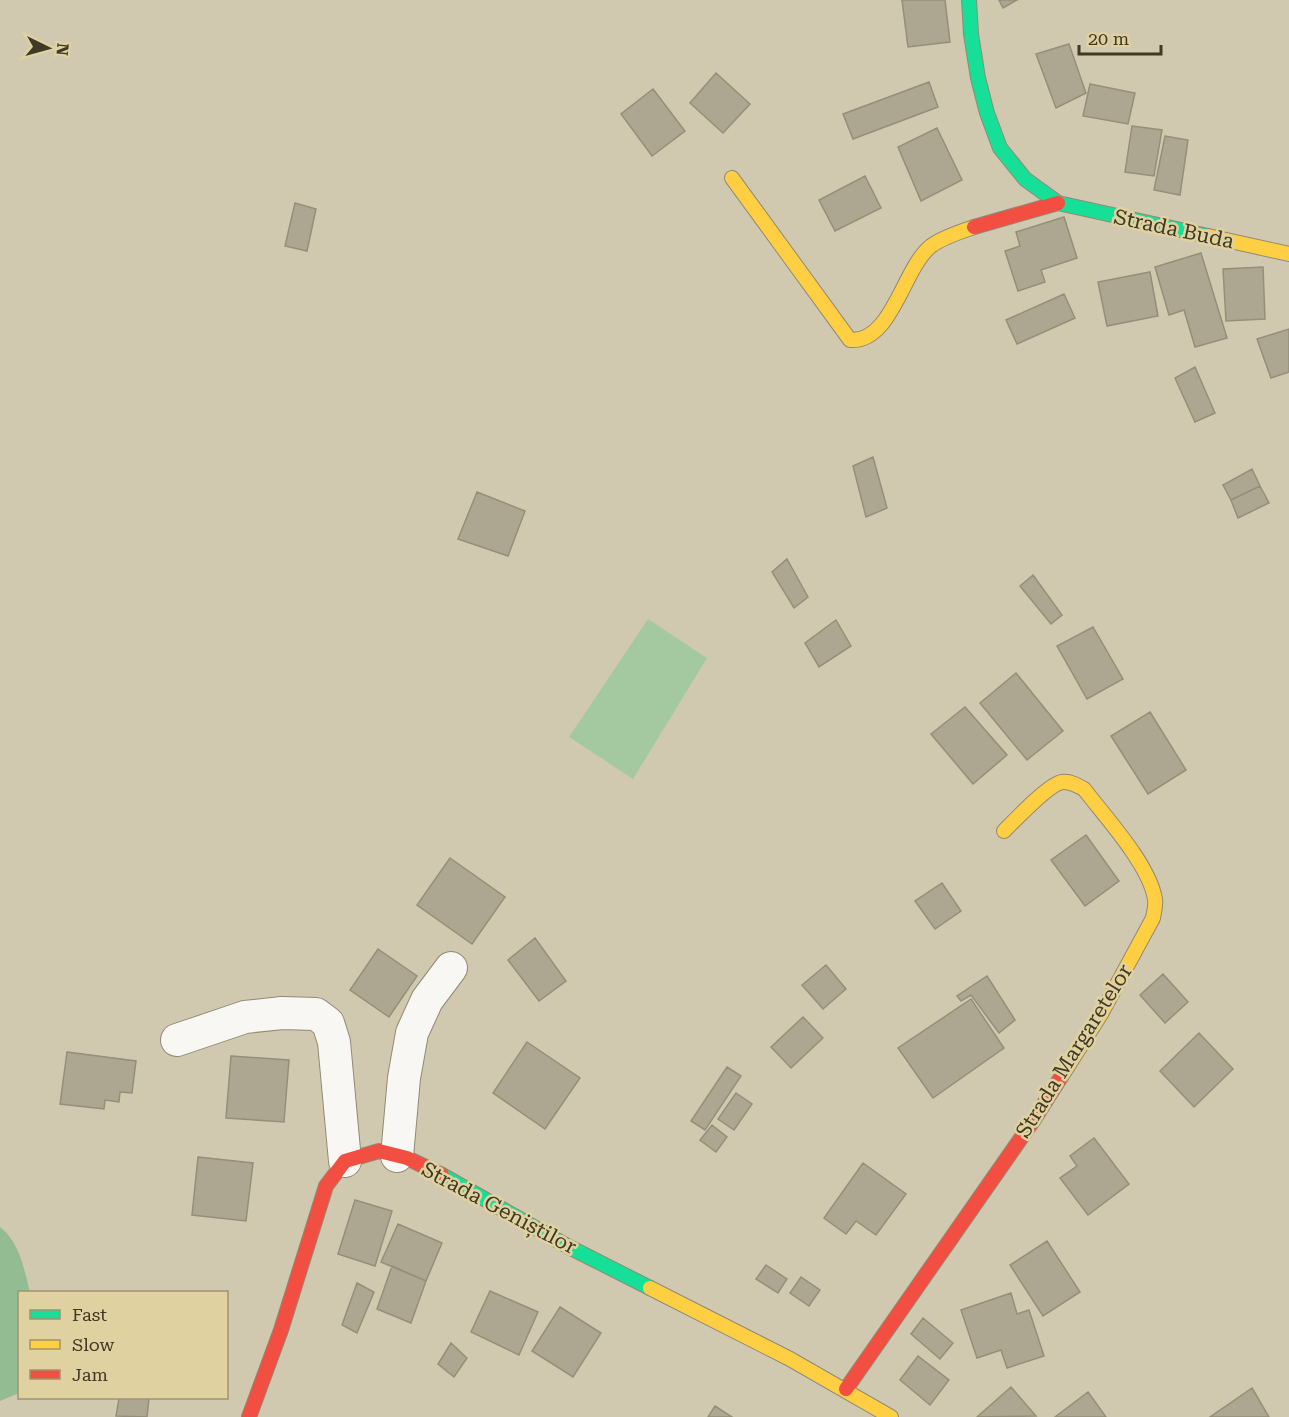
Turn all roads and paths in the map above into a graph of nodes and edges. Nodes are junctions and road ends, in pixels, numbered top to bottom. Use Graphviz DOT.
graph roads {
  1 [pos="969,0"];
  2 [pos="732,177"];
  3 [pos="1059,204"];
  4 [pos="1289,254"];
  5 [pos="1004,831"];
  6 [pos="451,968"];
  7 [pos="177,1040"];
  8 [pos="397,1156"];
  9 [pos="345,1161"];
  10 [pos="846,1389"];
  11 [pos="249,1417"];
  12 [pos="891,1417"];
  1 -- 3 [label="street"];
  2 -- 3 [label="street"];
  3 -- 4 [label="street, Strada Buda"];
  5 -- 10 [label="street, Strada Margaretelor"];
  6 -- 8 [label="street"];
  7 -- 9 [label="street"];
  8 -- 9 [label="street, Strada Geniștilor"];
  8 -- 10 [label="street, Strada Geniștilor"];
  9 -- 11 [label="street"];
  10 -- 12 [label="street, Strada Geniștilor"];
}
